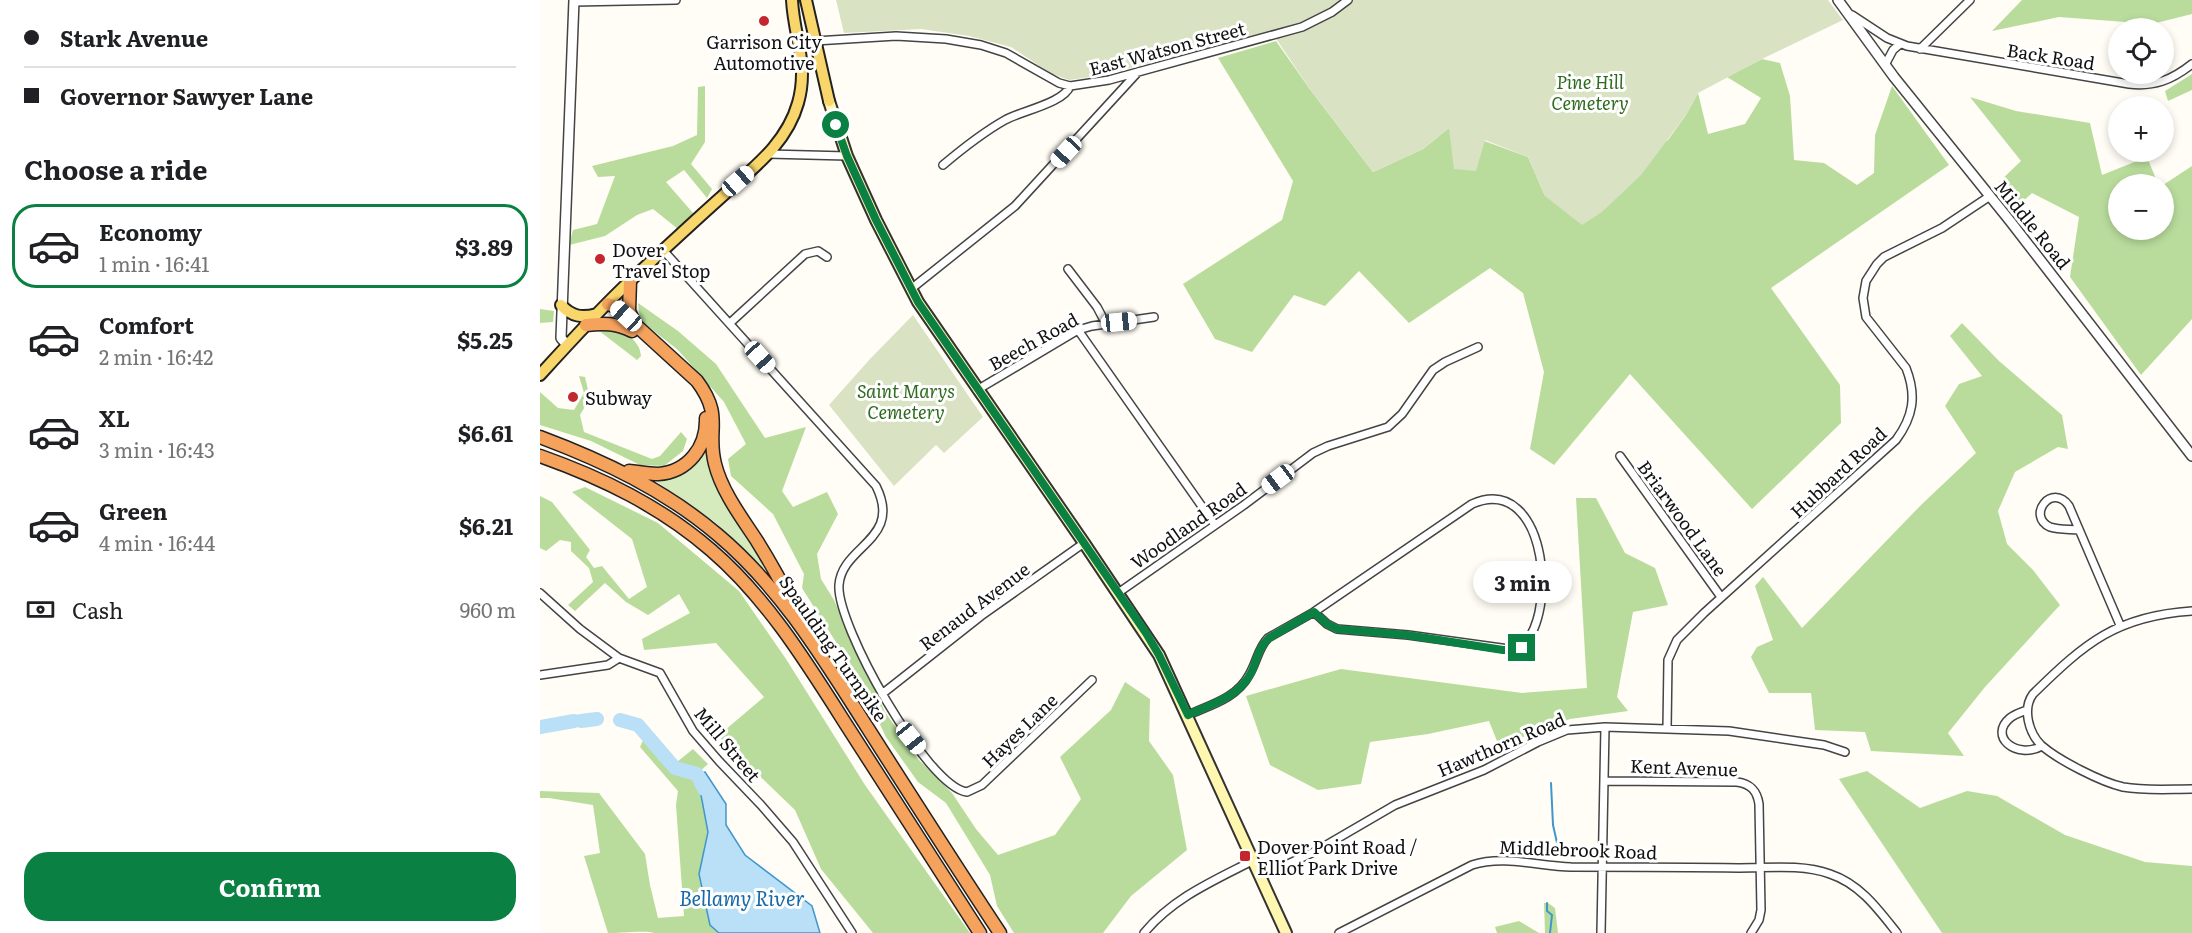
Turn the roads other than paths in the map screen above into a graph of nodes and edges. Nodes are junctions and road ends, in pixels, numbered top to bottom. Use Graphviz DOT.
graph roads {
  1 [pos="676,0"];
  2 [pos="792,0"];
  3 [pos="806,0"];
  4 [pos="1348,0"];
  5 [pos="1838,0"];
  6 [pos="1970,0"];
  7 [pos="574,1"];
  8 [pos="1849,13"];
  9 [pos="798,40"];
  10 [pos="815,41"];
  11 [pos="1900,44"];
  12 [pos="1920,49"];
  13 [pos="2192,64"];
  14 [pos="1885,65"];
  15 [pos="1139,71"];
  16 [pos="1070,86"];
  17 [pos="768,154"];
  18 [pos="847,156"];
  19 [pos="943,165"];
  20 [pos="1990,196"];
  21 [pos="663,250"];
  22 [pos="827,257"];
  23 [pos="1068,269"];
  24 [pos="630,281"];
  25 [pos="911,289"];
  26 [pos="561,304"];
  27 [pos="608,304"];
  28 [pos="598,314"];
  29 [pos="1154,318"];
  30 [pos="730,323"];
  31 [pos="1106,324"];
  32 [pos="586,326"];
  33 [pos="634,328"];
  34 [pos="1078,330"];
  35 [pos="567,345"];
  36 [pos="1478,347"];
  37 [pos="540,375"];
  38 [pos="977,390"];
  39 [pos="540,437"];
  40 [pos="540,456"];
  41 [pos="1620,456"];
  42 [pos="2192,456"];
  43 [pos="617,469"];
  44 [pos="1215,525"];
  45 [pos="2079,530"];
  46 [pos="1084,543"];
  47 [pos="1118,592"];
  48 [pos="540,593"];
  49 [pos="1722,597"];
  50 [pos="2192,611"];
  51 [pos="1314,612"];
  52 [pos="2120,625"];
  53 [pos="805,631"];
  54 [pos="619,658"];
  55 [pos="540,675"];
  56 [pos="1092,680"];
  57 [pos="882,694"];
  58 [pos="2027,710"];
  59 [pos="1188,715"];
  60 [pos="1605,727"];
  61 [pos="1667,729"];
  62 [pos="2042,746"];
  63 [pos="1845,752"];
  64 [pos="1604,780"];
  65 [pos="2192,789"];
  66 [pos="1252,861"];
  67 [pos="1603,867"];
  68 [pos="1760,868"];
  69 [pos="1260,877"];
  70 [pos="852,933"];
  71 [pos="980,933"];
  72 [pos="1000,933"];
  73 [pos="1144,933"];
  74 [pos="1286,933"];
  75 [pos="1339,933"];
  76 [pos="1601,933"];
  77 [pos="1751,933"];
  78 [pos="1897,933"];
  1 -- 7 [label="street"];
  2 -- 9 [label="main road"];
  3 -- 10 [label="main road"];
  4 -- 15 [label="street, East Watson Street"];
  5 -- 8 [label="street, Middle Road"];
  6 -- 12 [label="street"];
  7 -- 26 [label="street"];
  8 -- 11 [label="street, Back Road"];
  8 -- 14 [label="street, Middle Road"];
  9 -- 10 [label="main road"];
  9 -- 17 [label="main road"];
  10 -- 16 [label="street, East Watson Street"];
  10 -- 18 [label="main road"];
  11 -- 12 [label="street, Back Road"];
  11 -- 14 [label="street"];
  12 -- 13 [label="street, Back Road"];
  14 -- 20 [label="street, Middle Road"];
  15 -- 16 [label="street, East Watson Street"];
  15 -- 25 [label="street"];
  16 -- 19 [label="street"];
  17 -- 18 [label="street"];
  17 -- 21 [label="main road"];
  18 -- 25 [label="main road"];
  20 -- 42 [label="street, Middle Road"];
  20 -- 49 [label="street, Hubbard Road"];
  21 -- 24 [label="main road"];
  21 -- 30 [label="street"];
  22 -- 30 [label="street"];
  23 -- 31 [label="street, Beech Road"];
  24 -- 27 [label="main road"];
  24 -- 33 [label="highway"];
  25 -- 38 [label="main road"];
  26 -- 28 [label="main road"];
  26 -- 35 [label="street"];
  27 -- 28 [label="main road"];
  27 -- 33 [label="highway"];
  28 -- 32 [label="main road"];
  29 -- 31 [label="street, Beech Road"];
  30 -- 57 [label="street"];
  31 -- 34 [label="street, Beech Road"];
  32 -- 33 [label="highway"];
  32 -- 35 [label="main road"];
  33 -- 43 [label="highway"];
  33 -- 53 [label="highway"];
  34 -- 38 [label="street, Beech Road"];
  34 -- 44 [label="street"];
  35 -- 37 [label="main road"];
  36 -- 44 [label="street, Woodland Road"];
  38 -- 46 [label="main road"];
  39 -- 43 [label="highway, Spaulding Turnpike"];
  40 -- 71 [label="highway, Spaulding Turnpike"];
  41 -- 49 [label="street, Briarwood Lane"];
  43 -- 53 [label="highway, Spaulding Turnpike"];
  44 -- 47 [label="street, Woodland Road"];
  45 -- 45 [label="street"];
  45 -- 52 [label="street"];
  46 -- 47 [label="main road"];
  46 -- 57 [label="street, Renaud Avenue"];
  47 -- 59 [label="main road"];
  48 -- 54 [label="street, Mill Street"];
  49 -- 61 [label="street, Hubbard Road"];
  50 -- 52 [label="street"];
  51 -- 51 [label="street"];
  51 -- 59 [label="street"];
  52 -- 58 [label="street"];
  53 -- 72 [label="highway, Spaulding Turnpike"];
  54 -- 55 [label="street"];
  54 -- 70 [label="street, Mill Street"];
  56 -- 57 [label="street, Hayes Lane"];
  58 -- 62 [label="street"];
  58 -- 62 [label="street"];
  59 -- 66 [label="main road"];
  60 -- 61 [label="street, Hawthorn Road"];
  60 -- 64 [label="street"];
  60 -- 69 [label="street, Hawthorn Road"];
  61 -- 63 [label="street, Hawthorn Road"];
  62 -- 65 [label="street"];
  64 -- 67 [label="street"];
  64 -- 68 [label="street, Kent Avenue"];
  66 -- 69 [label="main road"];
  66 -- 73 [label="street"];
  67 -- 68 [label="street, Middlebrook Road"];
  67 -- 75 [label="street, Middlebrook Road"];
  67 -- 76 [label="street"];
  68 -- 77 [label="street"];
  68 -- 78 [label="street, Middlebrook Road"];
  69 -- 74 [label="main road"];
}
